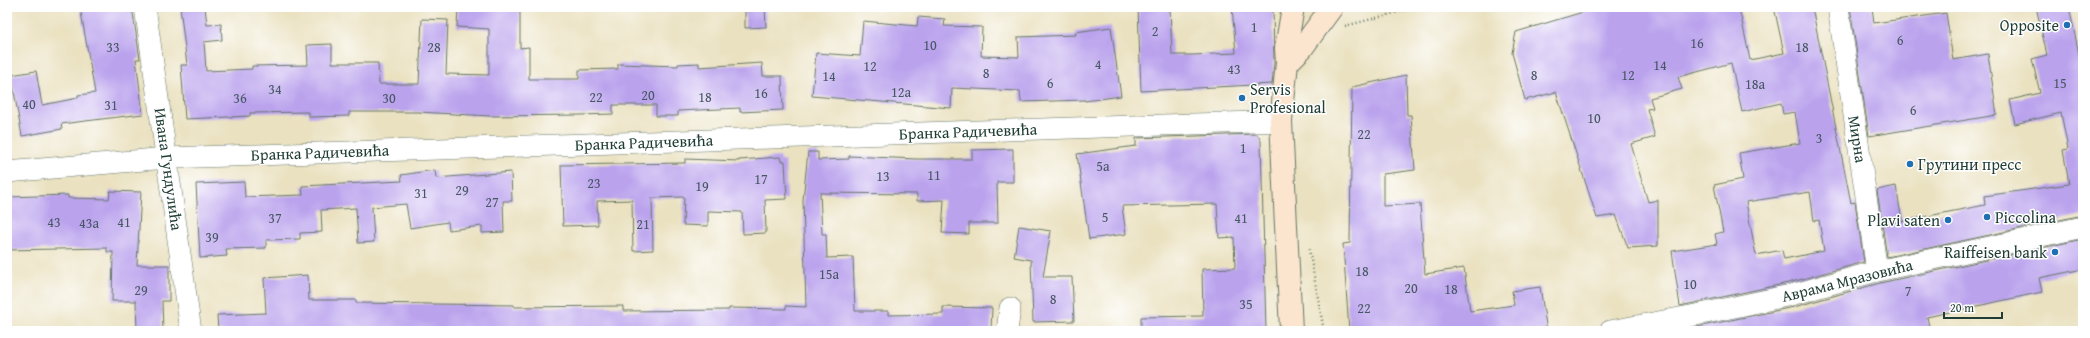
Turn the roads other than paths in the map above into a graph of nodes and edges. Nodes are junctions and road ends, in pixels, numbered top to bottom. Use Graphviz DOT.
graph roads {
  1 [pos="145,7"];
  2 [pos="1292,7"];
  3 [pos="1332,7"];
  4 [pos="1838,7"];
  5 [pos="1287,63"];
  6 [pos="1281,120"];
  7 [pos="167,158"];
  8 [pos="7,172"];
  9 [pos="2083,227"];
  10 [pos="1877,271"];
  11 [pos="1010,308"];
  12 [pos="191,331"];
  13 [pos="1007,331"];
  14 [pos="1291,331"];
  15 [pos="1610,331"];
  1 -- 7 [label="street, Ивана Гундулића"];
  2 -- 5 [label="main road"];
  3 -- 5 [label="main road"];
  4 -- 10 [label="street, Мирна"];
  5 -- 6 [label="main road"];
  6 -- 7 [label="street, Бранка Радичевића"];
  6 -- 14 [label="main road"];
  7 -- 8 [label="street, Бранка Радичевића"];
  7 -- 12 [label="street, Ивана Гундулића"];
  9 -- 10 [label="street, Аврама Мразовића"];
  10 -- 15 [label="street, Аврама Мразовића"];
  11 -- 13 [label="street"];
}
